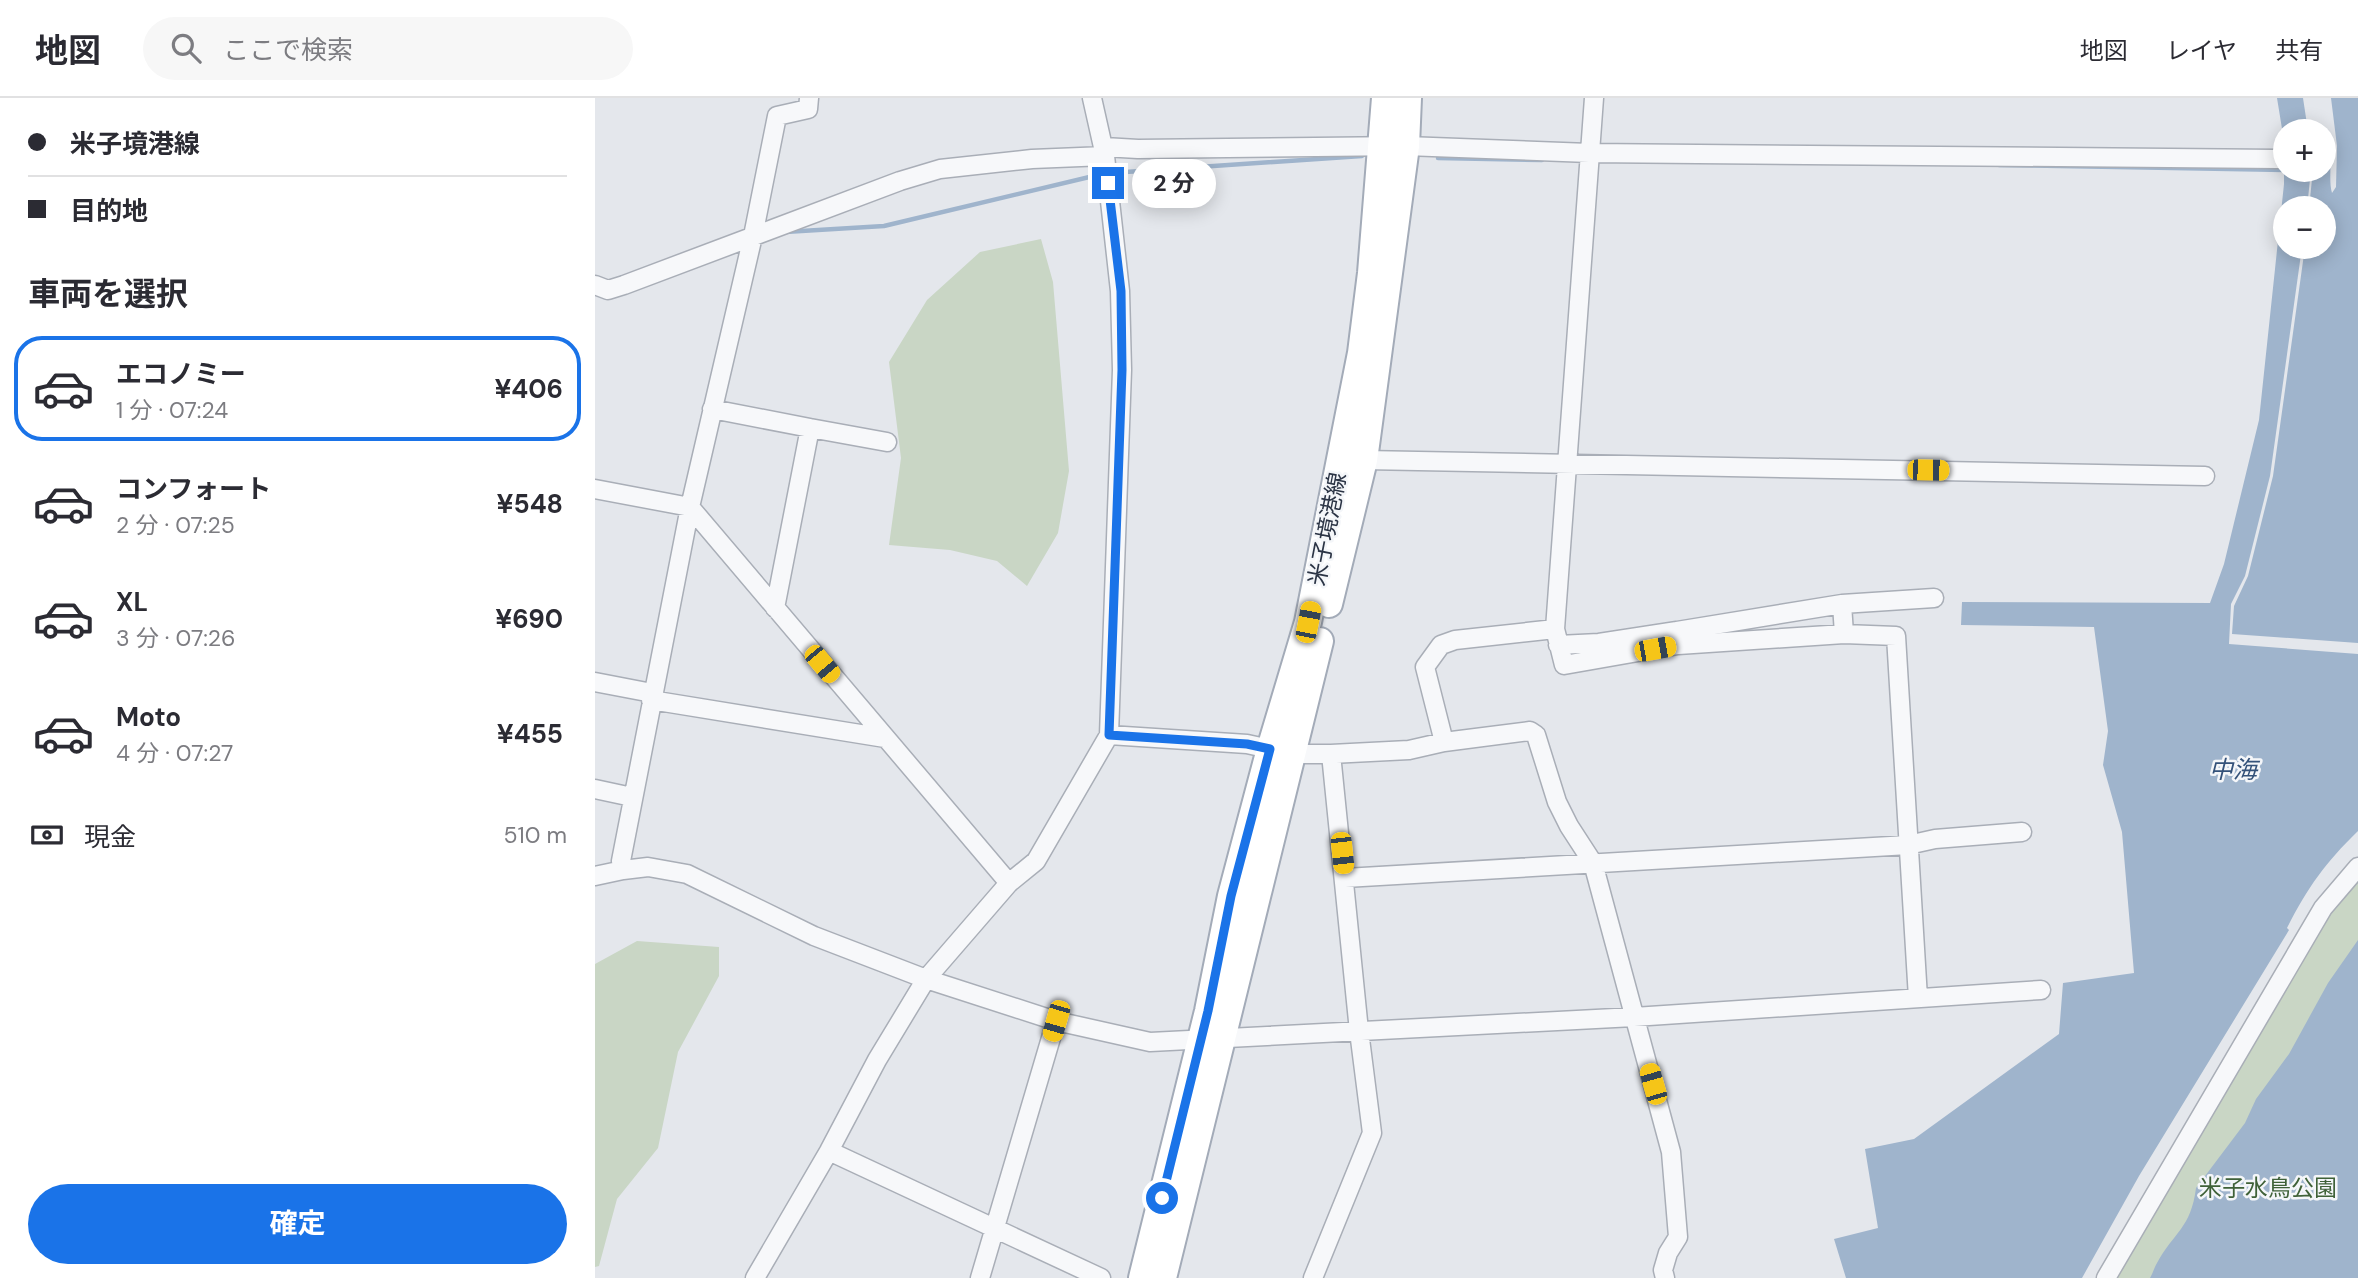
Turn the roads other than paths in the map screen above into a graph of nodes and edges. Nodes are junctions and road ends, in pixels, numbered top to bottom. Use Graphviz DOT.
graph roads {
  1 [pos="809,98"];
  2 [pos="1092,98"];
  3 [pos="1385,98"];
  4 [pos="1408,98"];
  5 [pos="1594,98"];
  6 [pos="1395,147"];
  7 [pos="1104,152"];
  8 [pos="1590,153"];
  9 [pos="2273,159"];
  10 [pos="753,236"];
  11 [pos="595,285"];
  12 [pos="712,409"];
  13 [pos="810,428"];
  14 [pos="887,442"];
  15 [pos="1364,460"];
  16 [pos="1567,462"];
  17 [pos="2205,476"];
  18 [pos="595,489"];
  19 [pos="689,507"];
  20 [pos="1934,598"];
  21 [pos="1842,604"];
  22 [pos="775,608"];
  23 [pos="1844,634"];
  24 [pos="1557,637"];
  25 [pos="1677,638"];
  26 [pos="595,682"];
  27 [pos="651,697"];
  28 [pos="1109,735"];
  29 [pos="885,738"];
  30 [pos="1444,741"];
  31 [pos="1281,752"];
  32 [pos="1331,754"];
  33 [pos="595,789"];
  34 [pos="632,797"];
  35 [pos="2022,832"];
  36 [pos="1908,845"];
  37 [pos="1593,863"];
  38 [pos="2358,867"];
  39 [pos="623,870"];
  40 [pos="595,876"];
  41 [pos="1345,878"];
  42 [pos="1009,883"];
  43 [pos="926,979"];
  44 [pos="2041,990"];
  45 [pos="1918,998"];
  46 [pos="1634,1017"];
  47 [pos="1056,1021"];
  48 [pos="1359,1031"];
  49 [pos="1211,1038"];
  50 [pos="829,1151"];
  51 [pos="994,1229"];
  52 [pos="755,1278"];
  53 [pos="980,1278"];
  54 [pos="1101,1278"];
  55 [pos="1142,1278"];
  56 [pos="1163,1278"];
  57 [pos="1313,1278"];
  58 [pos="1665,1278"];
  59 [pos="2106,1278"];
  1 -- 10 [label="street"];
  2 -- 7 [label="street"];
  3 -- 6 [label="main road, 米子境港線"];
  4 -- 6 [label="main road, 米子境港線"];
  5 -- 8 [label="street"];
  6 -- 7 [label="street"];
  6 -- 8 [label="street"];
  6 -- 15 [label="main road, 米子境港線"];
  6 -- 31 [label="main road, 米子境港線"];
  7 -- 10 [label="street"];
  7 -- 28 [label="street"];
  8 -- 9 [label="street"];
  8 -- 16 [label="street"];
  10 -- 11 [label="street"];
  10 -- 12 [label="street"];
  12 -- 13 [label="street"];
  12 -- 19 [label="street"];
  13 -- 14 [label="street"];
  13 -- 22 [label="street"];
  15 -- 16 [label="street"];
  15 -- 31 [label="main road, 米子境港線"];
  16 -- 17 [label="street"];
  16 -- 24 [label="street"];
  18 -- 19 [label="street"];
  19 -- 22 [label="street"];
  19 -- 27 [label="street"];
  20 -- 21 [label="street"];
  21 -- 23 [label="street"];
  21 -- 25 [label="street"];
  22 -- 29 [label="street"];
  23 -- 25 [label="street"];
  23 -- 36 [label="street"];
  24 -- 25 [label="street"];
  24 -- 30 [label="street"];
  26 -- 27 [label="street"];
  27 -- 29 [label="street"];
  27 -- 34 [label="street"];
  28 -- 31 [label="street"];
  28 -- 42 [label="street"];
  29 -- 42 [label="street"];
  30 -- 32 [label="street"];
  30 -- 37 [label="street"];
  31 -- 32 [label="street"];
  31 -- 49 [label="main road, 米子境港線"];
  32 -- 41 [label="street"];
  33 -- 34 [label="street"];
  34 -- 39 [label="street"];
  35 -- 36 [label="street"];
  36 -- 37 [label="street"];
  36 -- 45 [label="street"];
  37 -- 41 [label="street"];
  37 -- 46 [label="street"];
  38 -- 59 [label="street"];
  39 -- 40 [label="street"];
  39 -- 43 [label="street"];
  41 -- 48 [label="street"];
  42 -- 43 [label="street"];
  43 -- 47 [label="street"];
  43 -- 50 [label="street"];
  44 -- 45 [label="street"];
  45 -- 46 [label="street"];
  46 -- 48 [label="street"];
  46 -- 58 [label="street"];
  47 -- 49 [label="street"];
  47 -- 51 [label="street"];
  48 -- 49 [label="street"];
  48 -- 57 [label="street"];
  49 -- 55 [label="main road, 米子境港線"];
  49 -- 56 [label="main road, 米子境港線"];
  50 -- 51 [label="street"];
  50 -- 52 [label="street"];
  51 -- 53 [label="street"];
  51 -- 54 [label="street"];
}
